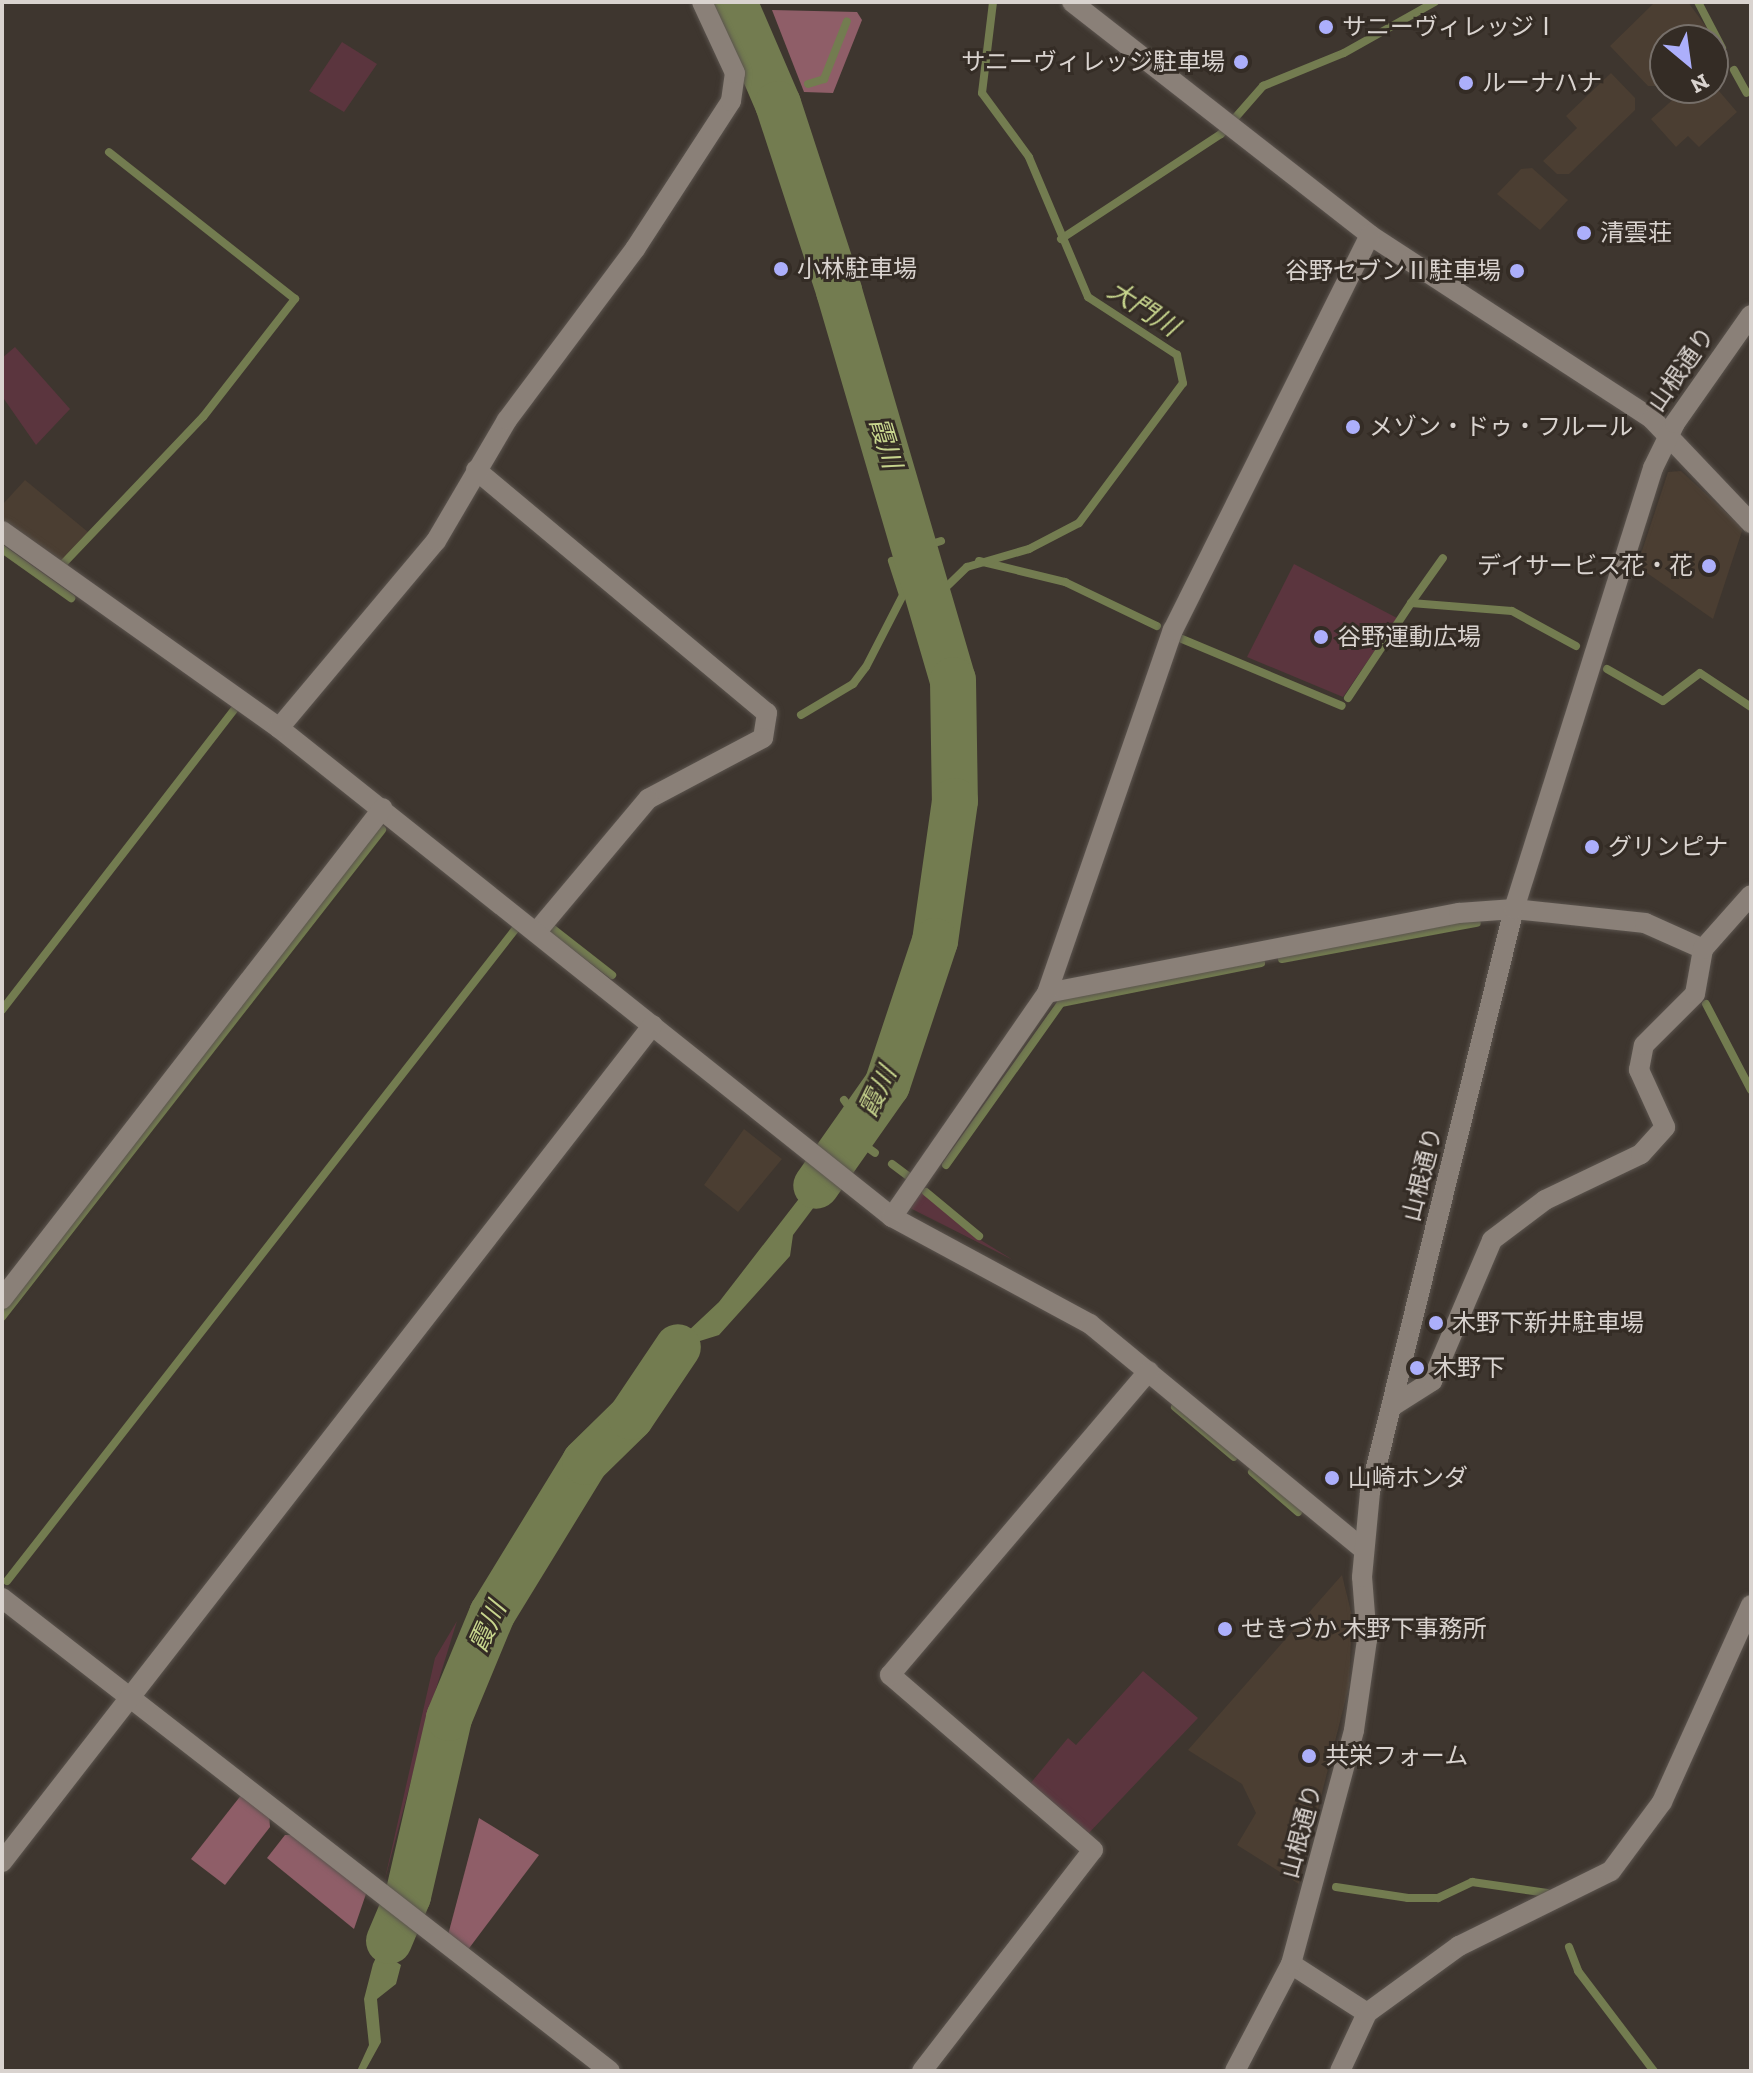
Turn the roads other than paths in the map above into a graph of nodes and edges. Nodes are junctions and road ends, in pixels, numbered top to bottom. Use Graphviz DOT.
graph roads {
  1 [pos="702,2"];
  2 [pos="1072,2"];
  3 [pos="1370,235"];
  4 [pos="1751,315"];
  5 [pos="1666,437"];
  6 [pos="476,470"];
  7 [pos="1751,523"];
  8 [pos="2,531"];
  9 [pos="279,728"];
  10 [pos="383,808"];
  11 [pos="1751,895"];
  12 [pos="1514,909"];
  13 [pos="538,930"];
  14 [pos="1703,949"];
  15 [pos="1047,993"];
  16 [pos="653,1025"];
  17 [pos="892,1217"];
  18 [pos="2,1299"];
  19 [pos="1149,1371"];
  20 [pos="1391,1407"];
  21 [pos="1362,1548"];
  22 [pos="2,1598"];
  23 [pos="1751,1605"];
  24 [pos="129,1697"];
  25 [pos="2,1862"];
  26 [pos="1291,1964"];
  27 [pos="1367,2013"];
  28 [pos="610,2071"];
  29 [pos="922,2071"];
  30 [pos="1235,2071"];
  31 [pos="1340,2071"];
  1 -- 6 [label="street"];
  2 -- 3 [label="street"];
  3 -- 5 [label="street"];
  3 -- 15 [label="street"];
  4 -- 5 [label="street, 山根通り"];
  5 -- 7 [label="street"];
  5 -- 12 [label="street, 山根通り"];
  6 -- 9 [label="street"];
  6 -- 13 [label="street"];
  8 -- 9 [label="street"];
  9 -- 10 [label="street"];
  10 -- 13 [label="street"];
  10 -- 18 [label="street"];
  11 -- 14 [label="street"];
  12 -- 14 [label="street"];
  12 -- 15 [label="street"];
  12 -- 20 [label="street, 山根通り"];
  13 -- 16 [label="street"];
  14 -- 20 [label="street"];
  15 -- 17 [label="street"];
  16 -- 17 [label="street"];
  16 -- 24 [label="street"];
  17 -- 19 [label="street"];
  19 -- 21 [label="street"];
  19 -- 29 [label="street"];
  20 -- 21 [label="street, 山根通り"];
  21 -- 26 [label="street, 山根通り"];
  22 -- 24 [label="street"];
  23 -- 27 [label="street"];
  24 -- 25 [label="street"];
  24 -- 28 [label="street"];
  26 -- 27 [label="street"];
  26 -- 30 [label="street, 山根通り"];
  27 -- 31 [label="street"];
}
